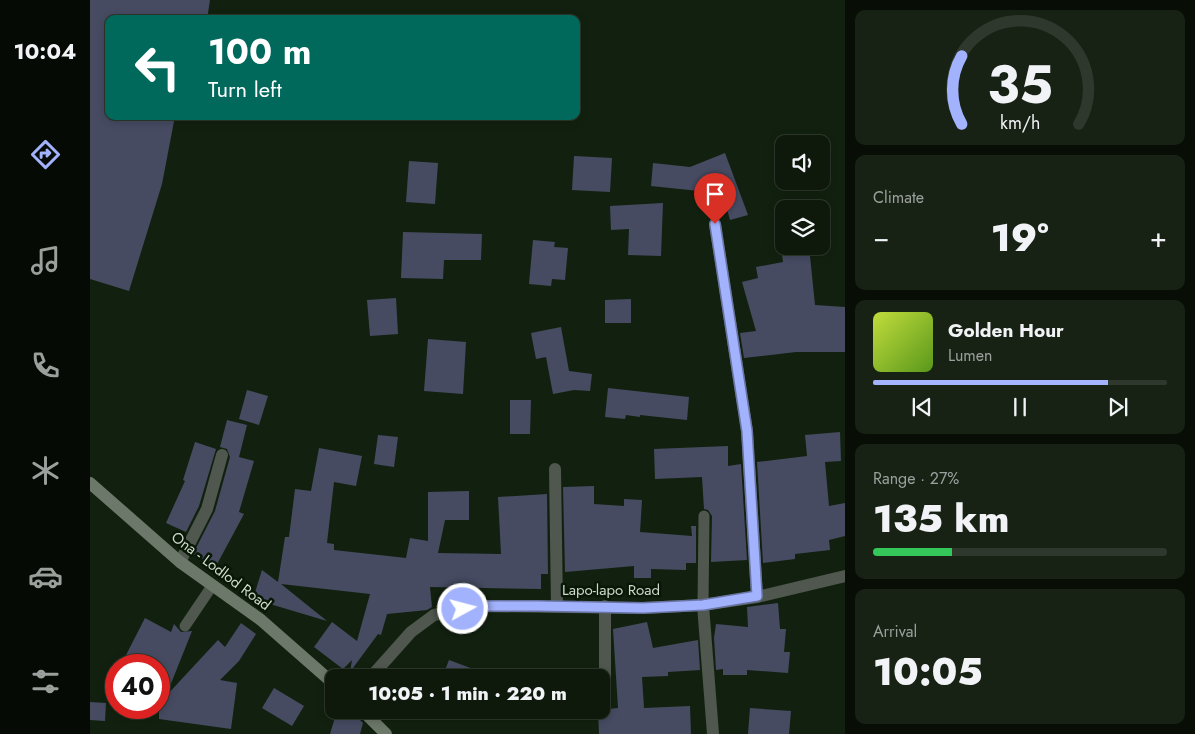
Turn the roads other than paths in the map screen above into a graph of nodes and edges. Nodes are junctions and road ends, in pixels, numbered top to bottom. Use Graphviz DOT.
graph roads {
  1 [pos="715,224"];
  2 [pos="222,455"];
  3 [pos="555,469"];
  4 [pos="90,483"];
  5 [pos="704,516"];
  6 [pos="180,562"];
  7 [pos="845,576"];
  8 [pos="212,586"];
  9 [pos="757,596"];
  10 [pos="703,605"];
  11 [pos="556,606"];
  12 [pos="605,606"];
  13 [pos="185,626"];
  14 [pos="378,669"];
  15 [pos="606,669"];
  16 [pos="325,676"];
  17 [pos="371,719"];
  18 [pos="386,734"];
  19 [pos="713,734"];
  1 -- 9 [label="street"];
  2 -- 6 [label="street"];
  3 -- 11 [label="street"];
  4 -- 6 [label="main road, Ona - Lodlod Road"];
  5 -- 10 [label="lane"];
  6 -- 8 [label="main road, Ona - Lodlod Road"];
  7 -- 9 [label="street, Lapo-lapo Road"];
  8 -- 13 [label="lane"];
  8 -- 16 [label="main road, Ona - Lodlod Road"];
  9 -- 10 [label="street, Lapo-lapo Road"];
  10 -- 12 [label="street, Lapo-lapo Road"];
  10 -- 19 [label="street"];
  11 -- 12 [label="street, Lapo-lapo Road"];
  11 -- 14 [label="street, Lapo-lapo Road"];
  12 -- 15 [label="street"];
  17 -- 18 [label="main road"];
}
